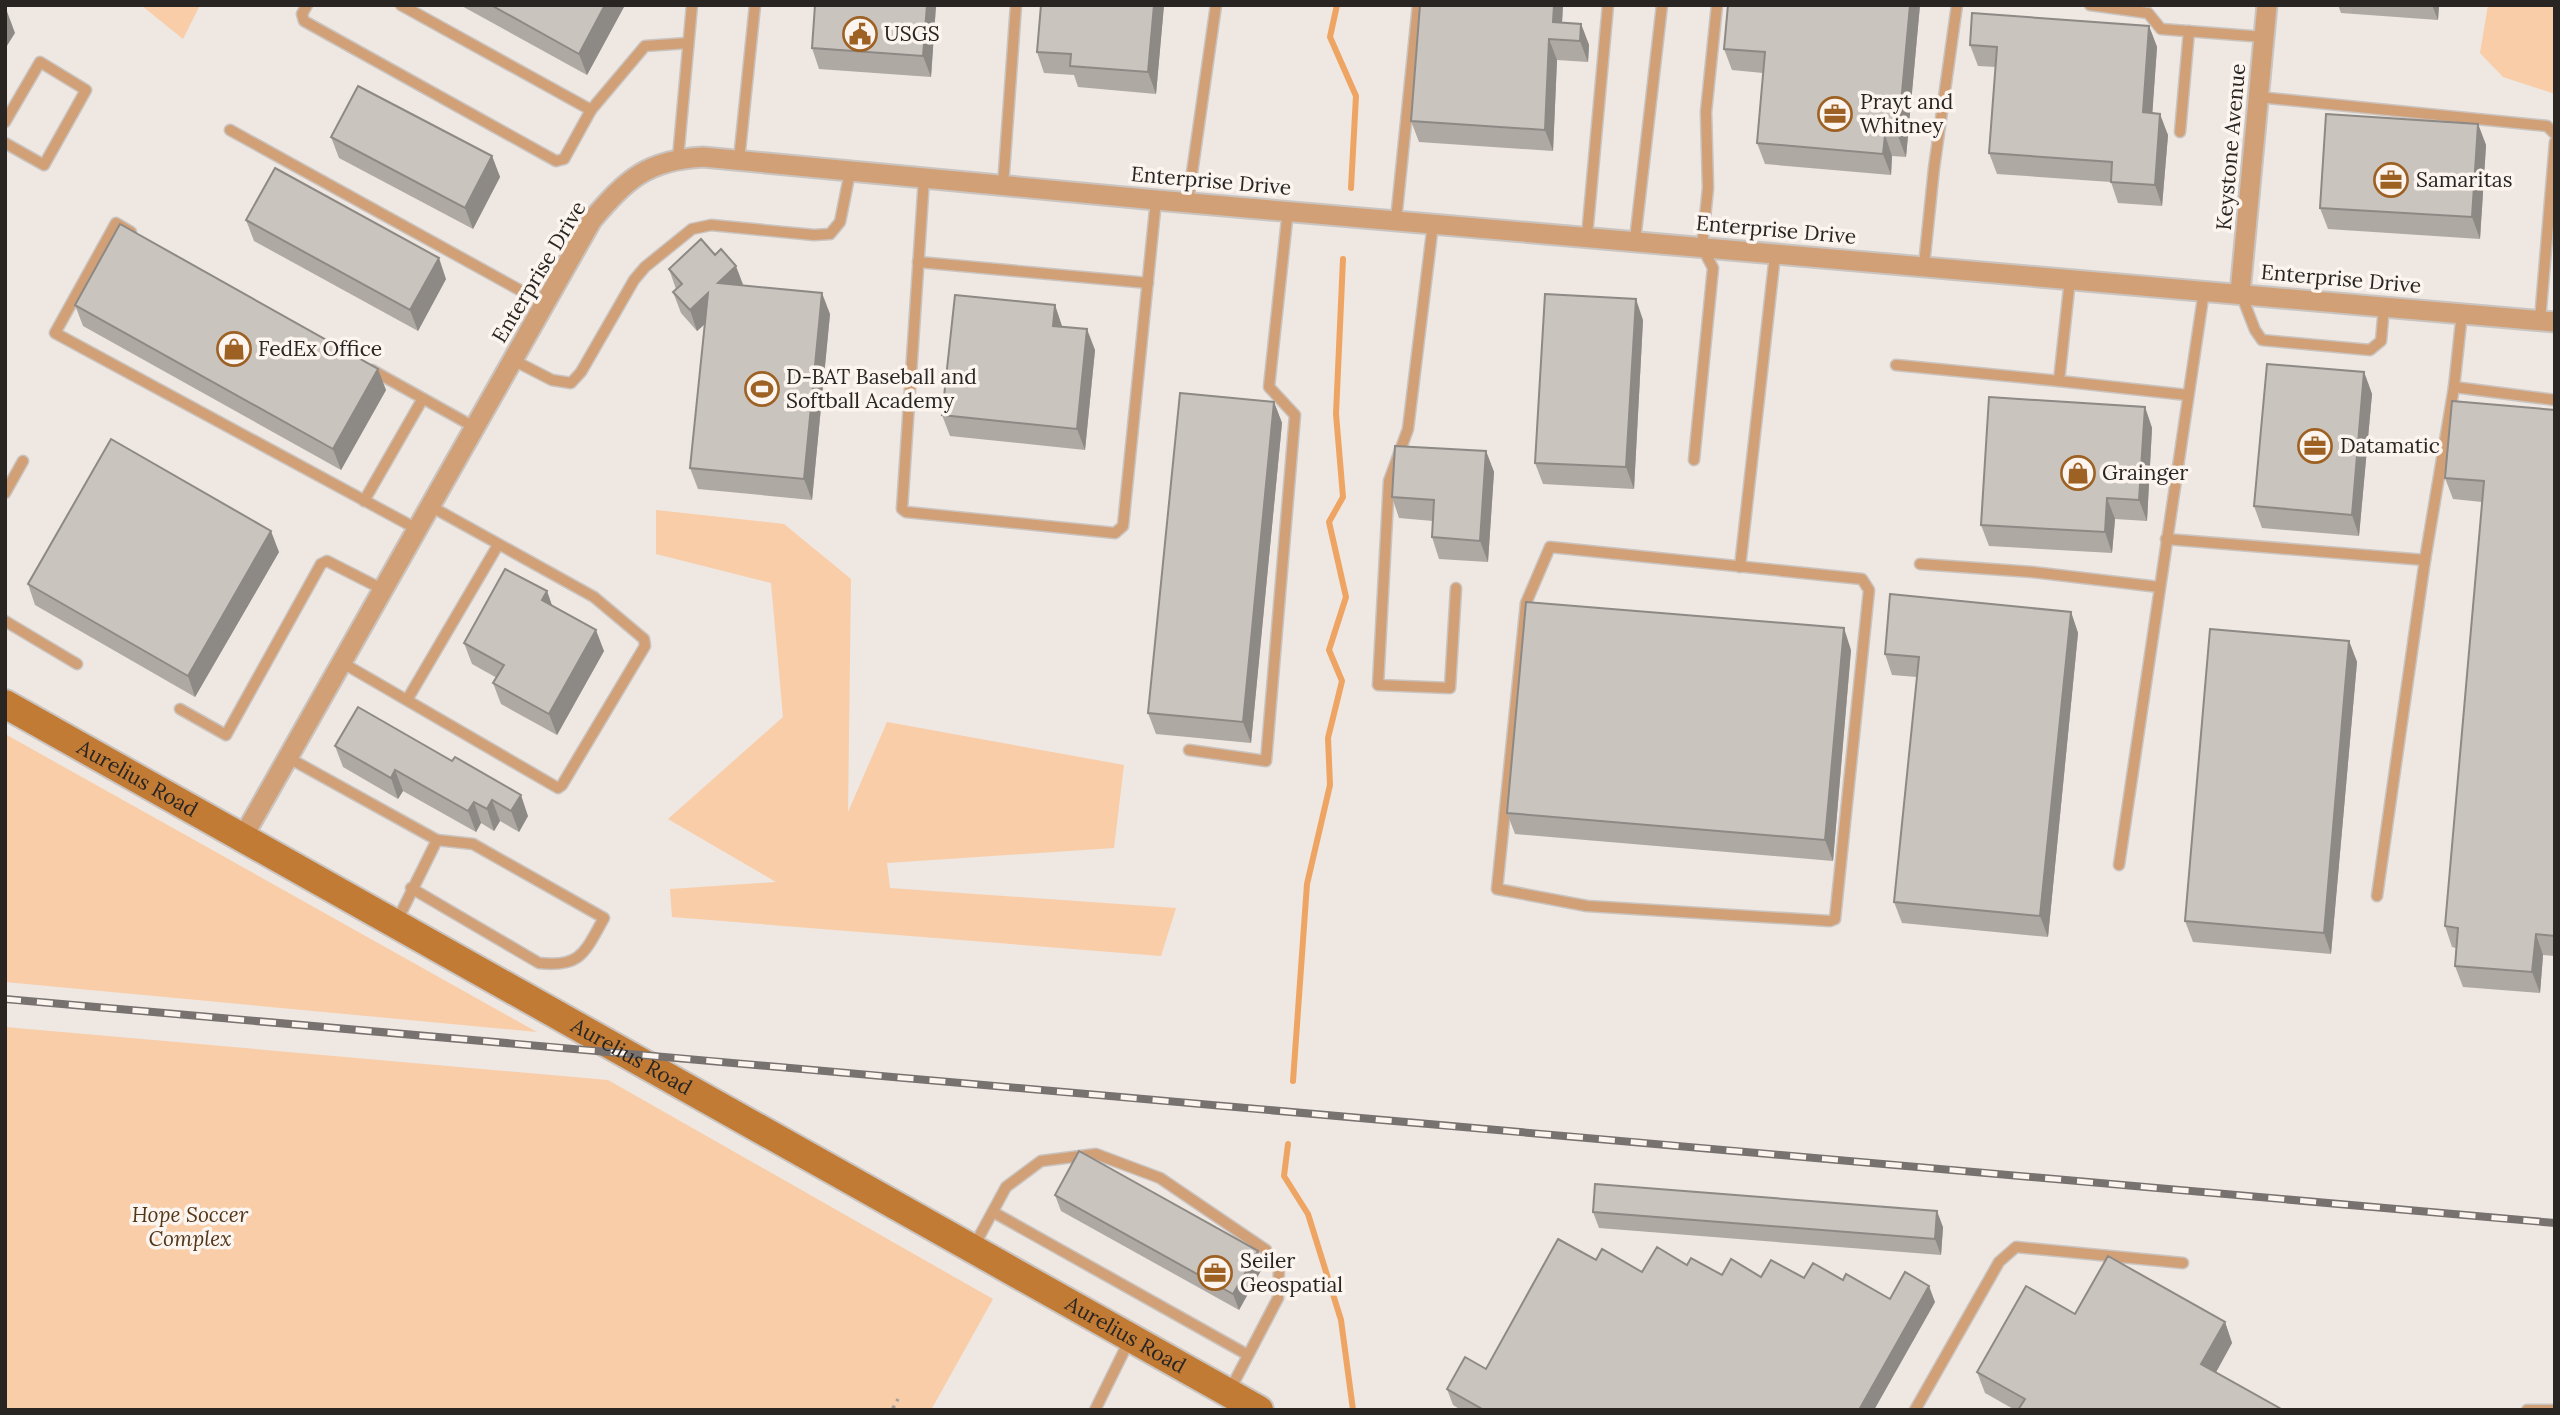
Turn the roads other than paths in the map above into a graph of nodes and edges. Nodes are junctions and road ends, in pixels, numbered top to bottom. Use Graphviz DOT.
graph roads {
  1 [pos="307,5"];
  2 [pos="401,5"];
  3 [pos="692,5"];
  4 [pos="755,5"];
  5 [pos="1016,5"];
  6 [pos="1216,5"];
  7 [pos="1418,5"];
  8 [pos="1608,5"];
  9 [pos="1662,5"];
  10 [pos="1717,5"];
  11 [pos="1957,5"];
  12 [pos="2090,5"];
  13 [pos="2267,5"];
  14 [pos="2189,31"];
  15 [pos="2264,37"];
  16 [pos="688,43"];
  17 [pos="2258,97"];
  18 [pos="591,110"];
  19 [pos="5,122"];
  20 [pos="230,130"];
  21 [pos="2180,132"];
  22 [pos="2555,134"];
  23 [pos="2555,142"];
  24 [pos="5,143"];
  25 [pos="678,158"];
  26 [pos="739,160"];
  27 [pos="850,172"];
  28 [pos="924,178"];
  29 [pos="1003,186"];
  30 [pos="1156,200"];
  31 [pos="1188,201"];
  32 [pos="1288,210"];
  33 [pos="1396,220"];
  34 [pos="1433,224"];
  35 [pos="139,236"];
  36 [pos="1587,236"];
  37 [pos="1635,240"];
  38 [pos="1702,247"];
  39 [pos="1775,255"];
  40 [pos="918,262"];
  41 [pos="1924,265"];
  42 [pos="2070,279"];
  43 [pos="1148,283"];
  44 [pos="2204,290"];
  45 [pos="2241,293"];
  46 [pos="545,304"];
  47 [pos="2384,307"];
  48 [pos="2462,313"];
  49 [pos="2547,321"];
  50 [pos="513,360"];
  51 [pos="1896,365"];
  52 [pos="363,366"];
  53 [pos="2059,380"];
  54 [pos="2454,387"];
  55 [pos="2187,395"];
  56 [pos="422,400"];
  57 [pos="2555,400"];
  58 [pos="475,428"];
  59 [pos="1694,460"];
  60 [pos="23,461"];
  61 [pos="5,493"];
  62 [pos="364,501"];
  63 [pos="430,506"];
  64 [pos="417,529"];
  65 [pos="2166,540"];
  66 [pos="498,545"];
  67 [pos="2425,560"];
  68 [pos="1920,564"];
  69 [pos="1740,567"];
  70 [pos="2160,587"];
  71 [pos="1456,588"];
  72 [pos="382,589"];
  73 [pos="5,621"];
  74 [pos="341,662"];
  75 [pos="77,664"];
  76 [pos="407,699"];
  77 [pos="5,704"];
  78 [pos="180,709"];
  79 [pos="1189,750"];
  80 [pos="287,757"];
  81 [pos="243,837"];
  82 [pos="437,840"];
  83 [pos="2119,865"];
  84 [pos="411,888"];
  85 [pos="2377,896"];
  86 [pos="396,923"];
  87 [pos="993,1212"];
  88 [pos="973,1248"];
  89 [pos="2183,1263"];
  90 [pos="1131,1338"];
  91 [pos="1248,1355"];
  92 [pos="1229,1393"];
  93 [pos="1095,1410"];
  94 [pos="1259,1410"];
  95 [pos="1915,1410"];
  96 [pos="2527,1410"];
  97 [pos="2554,1410"];
  1 -- 18 [label="lane"];
  2 -- 18 [label="lane"];
  3 -- 16 [label="lane"];
  4 -- 26 [label="lane"];
  5 -- 29 [label="lane"];
  6 -- 31 [label="lane"];
  7 -- 33 [label="lane"];
  8 -- 36 [label="lane"];
  9 -- 37 [label="lane"];
  10 -- 38 [label="lane"];
  11 -- 41 [label="lane"];
  12 -- 14 [label="lane"];
  13 -- 15 [label="street, Keystone Avenue"];
  14 -- 15 [label="lane"];
  14 -- 21 [label="lane"];
  15 -- 17 [label="street, Keystone Avenue"];
  16 -- 18 [label="lane"];
  16 -- 25 [label="lane"];
  17 -- 22 [label="lane"];
  17 -- 45 [label="street, Keystone Avenue"];
  19 -- 24 [label="lane"];
  20 -- 46 [label="lane"];
  23 -- 49 [label="lane"];
  25 -- 26 [label="street, Enterprise Drive"];
  25 -- 46 [label="street, Enterprise Drive"];
  26 -- 27 [label="street, Enterprise Drive"];
  27 -- 28 [label="street, Enterprise Drive"];
  27 -- 50 [label="lane"];
  28 -- 29 [label="street, Enterprise Drive"];
  28 -- 40 [label="lane"];
  29 -- 30 [label="street, Enterprise Drive"];
  30 -- 31 [label="street, Enterprise Drive"];
  30 -- 43 [label="lane"];
  31 -- 32 [label="street, Enterprise Drive"];
  32 -- 33 [label="street, Enterprise Drive"];
  32 -- 79 [label="lane"];
  33 -- 34 [label="street, Enterprise Drive"];
  34 -- 36 [label="street, Enterprise Drive"];
  34 -- 71 [label="lane"];
  35 -- 62 [label="lane"];
  36 -- 37 [label="street, Enterprise Drive"];
  37 -- 38 [label="street, Enterprise Drive"];
  38 -- 39 [label="street, Enterprise Drive"];
  38 -- 59 [label="lane"];
  39 -- 41 [label="street, Enterprise Drive"];
  39 -- 69 [label="lane"];
  40 -- 43 [label="lane"];
  40 -- 43 [label="lane"];
  41 -- 42 [label="street, Enterprise Drive"];
  42 -- 44 [label="street, Enterprise Drive"];
  42 -- 53 [label="lane"];
  44 -- 45 [label="street, Enterprise Drive"];
  44 -- 55 [label="lane"];
  45 -- 47 [label="street, Enterprise Drive"];
  45 -- 47 [label="lane"];
  46 -- 50 [label="street, Enterprise Drive"];
  47 -- 48 [label="street, Enterprise Drive"];
  48 -- 49 [label="street, Enterprise Drive"];
  48 -- 54 [label="lane"];
  50 -- 58 [label="street, Enterprise Drive"];
  51 -- 53 [label="lane"];
  52 -- 56 [label="lane"];
  53 -- 55 [label="lane"];
  54 -- 57 [label="lane"];
  54 -- 67 [label="lane"];
  55 -- 65 [label="lane"];
  56 -- 58 [label="lane"];
  56 -- 62 [label="lane"];
  58 -- 63 [label="street, Enterprise Drive"];
  60 -- 61 [label="lane"];
  62 -- 64 [label="lane"];
  63 -- 64 [label="street, Enterprise Drive"];
  63 -- 66 [label="lane"];
  64 -- 72 [label="street, Enterprise Drive"];
  65 -- 67 [label="lane"];
  65 -- 70 [label="lane"];
  66 -- 76 [label="lane"];
  66 -- 76 [label="lane"];
  67 -- 85 [label="lane"];
  68 -- 70 [label="lane"];
  69 -- 69 [label="lane"];
  70 -- 83 [label="lane"];
  72 -- 74 [label="street, Enterprise Drive"];
  72 -- 78 [label="lane"];
  73 -- 75 [label="lane"];
  74 -- 76 [label="lane"];
  74 -- 80 [label="street, Enterprise Drive"];
  77 -- 81 [label="street, Aurelius Road"];
  80 -- 81 [label="street, Enterprise Drive"];
  80 -- 82 [label="lane"];
  81 -- 86 [label="street, Aurelius Road"];
  82 -- 84 [label="lane"];
  82 -- 84 [label="lane"];
  84 -- 86 [label="lane"];
  86 -- 88 [label="street, Aurelius Road"];
  87 -- 88 [label="lane"];
  87 -- 91 [label="lane"];
  87 -- 91 [label="lane"];
  88 -- 90 [label="street, Aurelius Road"];
  89 -- 95 [label="lane"];
  90 -- 92 [label="street, Aurelius Road"];
  90 -- 93 [label="lane"];
  91 -- 92 [label="lane"];
  92 -- 94 [label="street, Aurelius Road"];
  96 -- 97 [label="lane"];
}
